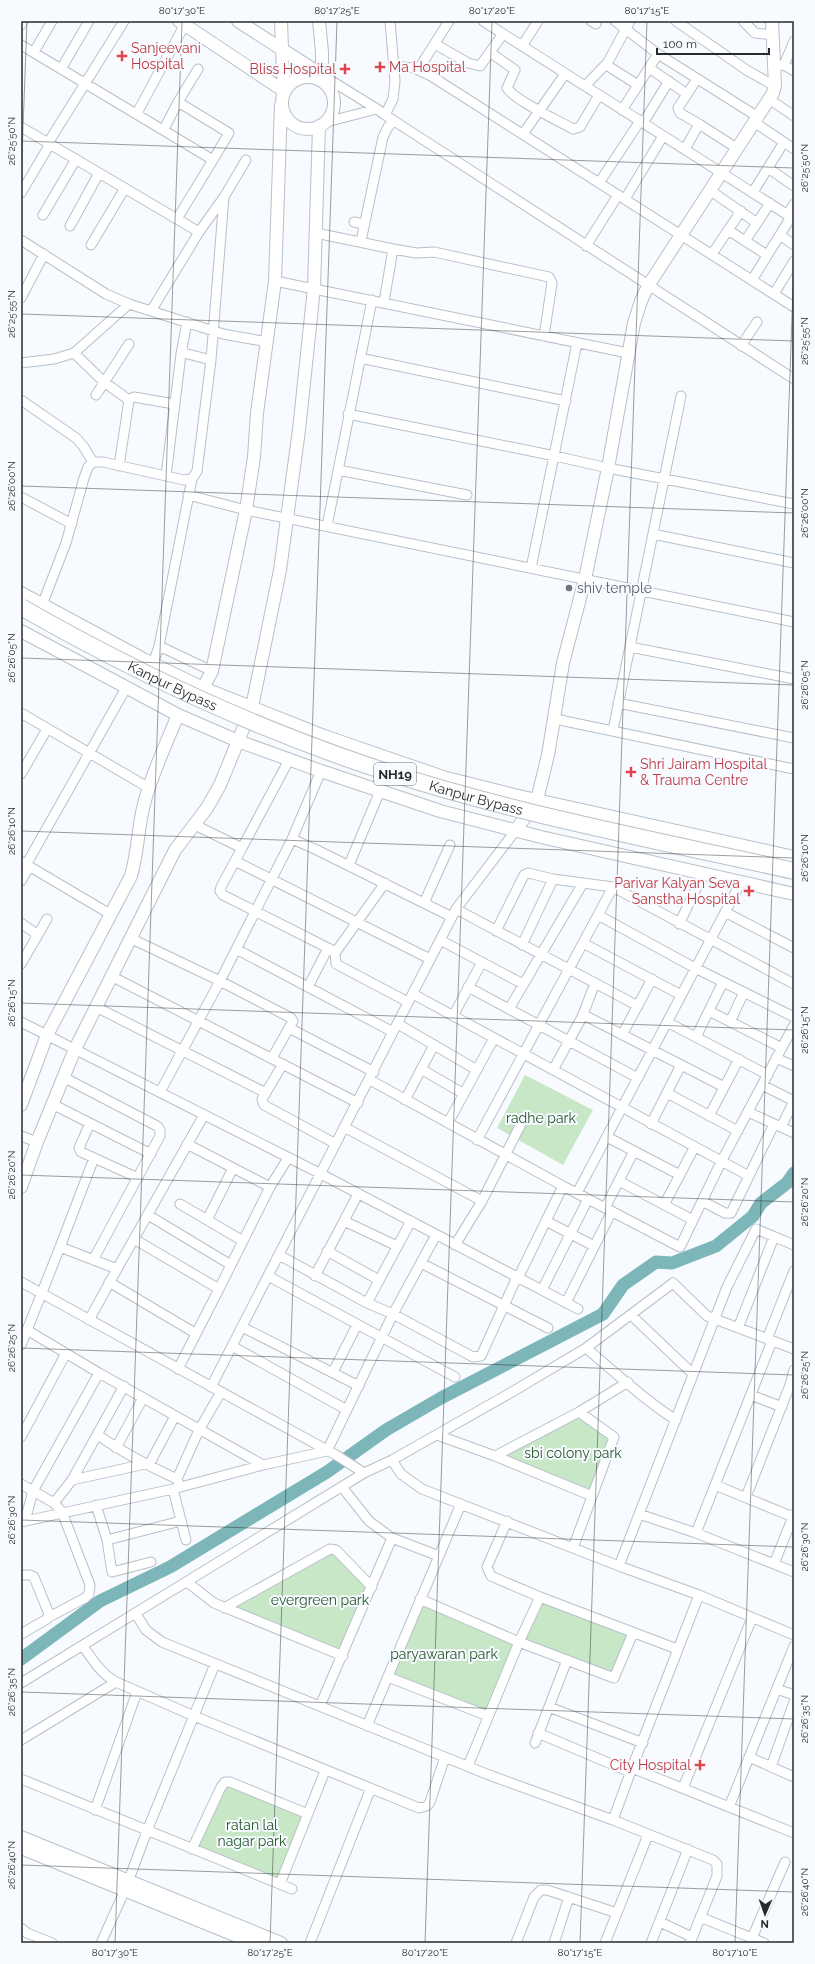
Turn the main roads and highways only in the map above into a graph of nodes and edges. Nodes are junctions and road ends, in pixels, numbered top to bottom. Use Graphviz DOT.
graph roads {
  1 [pos="21,607"];
  2 [pos="21,618"];
  3 [pos="794,871"];
  4 [pos="794,881"];
  1 -- 3 [label="highway, Kanpur Bypass / NH19, bridge"];
  2 -- 4 [label="highway, Kanpur Bypass / NH19"];
}
